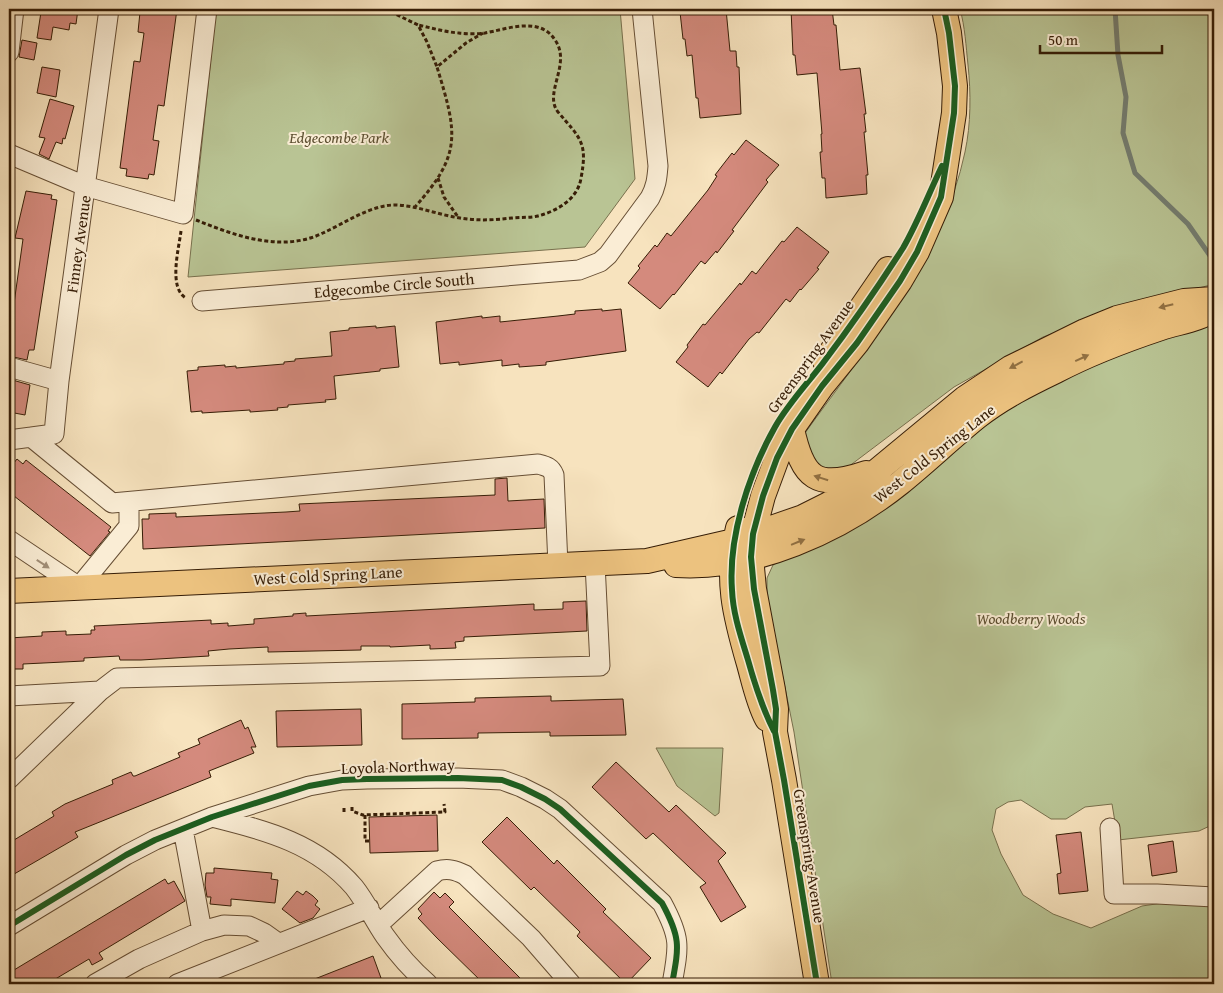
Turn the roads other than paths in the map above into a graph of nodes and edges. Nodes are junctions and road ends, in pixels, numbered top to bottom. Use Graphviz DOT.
graph roads {
  1 [pos="14,9"];
  2 [pos="109,9"];
  3 [pos="207,9"];
  4 [pos="642,9"];
  5 [pos="944,9"];
  6 [pos="9,47"];
  7 [pos="948,152"];
  8 [pos="9,156"];
  9 [pos="85,186"];
  10 [pos="1214,299"];
  11 [pos="202,302"];
  12 [pos="1214,309"];
  13 [pos="9,367"];
  14 [pos="59,382"];
  15 [pos="792,429"];
  16 [pos="31,437"];
  17 [pos="9,440"];
  18 [pos="885,466"];
  19 [pos="129,502"];
  20 [pos="9,540"];
  21 [pos="742,549"];
  22 [pos="594,563"];
  23 [pos="558,565"];
  24 [pos="78,587"];
  25 [pos="9,591"];
  26 [pos="100,691"];
  27 [pos="9,696"];
  28 [pos="9,779"];
  29 [pos="212,817"];
  30 [pos="1110,828"];
  31 [pos="183,829"];
  32 [pos="1214,897"];
  33 [pos="368,908"];
  34 [pos="378,925"];
  35 [pos="9,926"];
  36 [pos="202,930"];
  37 [pos="278,943"];
  38 [pos="94,984"];
  39 [pos="177,984"];
  40 [pos="428,984"];
  41 [pos="571,984"];
  42 [pos="672,984"];
  43 [pos="816,984"];
  1 -- 6 [label="street"];
  2 -- 9 [label="street, Finney Avenue"];
  3 -- 9 [label="street"];
  4 -- 11 [label="street, Edgecombe Circle South"];
  5 -- 7 [label="main road, Greenspring Avenue"];
  7 -- 15 [label="main road, Greenspring Avenue"];
  7 -- 21 [label="main road, Greenspring Avenue"];
  8 -- 9 [label="street"];
  9 -- 14 [label="street, Finney Avenue"];
  10 -- 18 [label="main road, West Cold Spring Lane, one-way"];
  21 -- 12 [label="main road, West Cold Spring Lane, one-way"];
  13 -- 14 [label="street"];
  14 -- 16 [label="street, Finney Avenue"];
  18 -- 15 [label="main road, one-way"];
  15 -- 21 [label="main road, Greenspring Avenue"];
  16 -- 17 [label="street, Finney Avenue"];
  16 -- 19 [label="street"];
  18 -- 21 [label="main road, West Cold Spring Lane"];
  19 -- 23 [label="street"];
  19 -- 24 [label="street"];
  20 -- 24 [label="street, one-way"];
  21 -- 22 [label="main road, West Cold Spring Lane"];
  21 -- 43 [label="main road, Greenspring Avenue"];
  22 -- 23 [label="main road, West Cold Spring Lane"];
  22 -- 26 [label="street"];
  23 -- 24 [label="main road, West Cold Spring Lane"];
  24 -- 25 [label="main road, West Cold Spring Lane"];
  26 -- 27 [label="street"];
  26 -- 28 [label="street"];
  29 -- 31 [label="street, Loyola Northway"];
  29 -- 33 [label="street"];
  29 -- 42 [label="street, Loyola Northway"];
  30 -- 32 [label="street"];
  31 -- 35 [label="street, Loyola Northway"];
  31 -- 36 [label="street"];
  33 -- 34 [label="street"];
  33 -- 37 [label="street"];
  34 -- 40 [label="street"];
  34 -- 41 [label="street"];
  36 -- 37 [label="street"];
  36 -- 38 [label="street"];
  37 -- 39 [label="street"];
}
